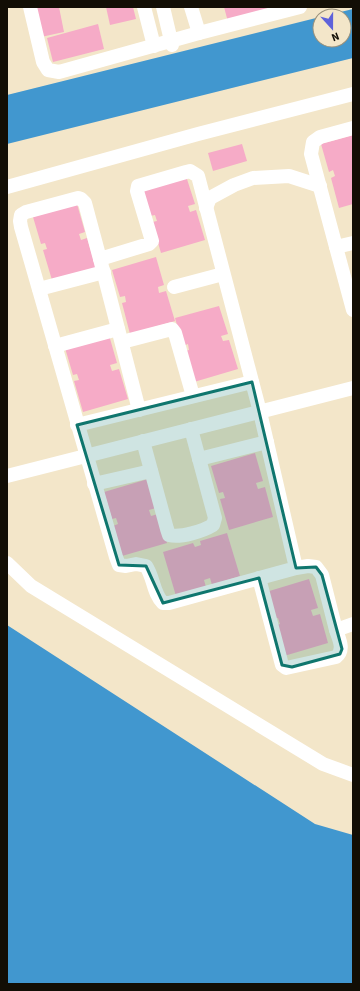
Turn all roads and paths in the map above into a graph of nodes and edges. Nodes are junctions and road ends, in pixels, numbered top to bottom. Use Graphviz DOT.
graph roads {
  1 [pos="30,7"];
  2 [pos="144,7"];
  3 [pos="163,7"];
  4 [pos="191,7"];
  5 [pos="293,8"];
  6 [pos="199,33"];
  7 [pos="172,43"];
  8 [pos="154,46"];
  9 [pos="353,94"];
  10 [pos="353,128"];
  11 [pos="320,186"];
  12 [pos="7,187"];
  13 [pos="206,208"];
  14 [pos="353,243"];
  15 [pos="336,248"];
  16 [pos="100,259"];
  17 [pos="104,272"];
  18 [pos="223,274"];
  19 [pos="174,287"];
  20 [pos="39,289"];
  21 [pos="353,310"];
  22 [pos="120,335"];
  23 [pos="55,346"];
  24 [pos="252,382"];
  25 [pos="353,388"];
  26 [pos="193,396"];
  27 [pos="139,410"];
  28 [pos="260,412"];
  29 [pos="77,425"];
  30 [pos="192,429"];
  31 [pos="143,441"];
  32 [pos="267,442"];
  33 [pos="86,456"];
  34 [pos="199,459"];
  35 [pos="151,471"];
  36 [pos="7,476"];
  37 [pos="94,484"];
  38 [pos="7,563"];
  39 [pos="296,568"];
  40 [pos="259,578"];
  41 [pos="353,624"];
  42 [pos="336,630"];
  43 [pos="353,775"];
  1 -- 8 [label="street"];
  2 -- 8 [label="street"];
  3 -- 7 [label="street"];
  4 -- 6 [label="street"];
  5 -- 6 [label="street"];
  6 -- 7 [label="street"];
  7 -- 8 [label="street"];
  9 -- 12 [label="street"];
  10 -- 11 [label="street"];
  11 -- 13 [label="street"];
  11 -- 15 [label="street"];
  13 -- 16 [label="street"];
  13 -- 18 [label="street"];
  14 -- 15 [label="street"];
  15 -- 21 [label="street"];
  16 -- 17 [label="street"];
  16 -- 20 [label="street"];
  17 -- 20 [label="street"];
  17 -- 22 [label="street"];
  18 -- 19 [label="street"];
  18 -- 24 [label="street"];
  20 -- 23 [label="street"];
  22 -- 23 [label="street"];
  22 -- 26 [label="street"];
  22 -- 27 [label="street"];
  23 -- 29 [label="street"];
  24 -- 26 [label="street"];
  24 -- 28 [label="street"];
  25 -- 28 [label="street"];
  26 -- 27 [label="street"];
  27 -- 29 [label="street"];
  28 -- 30 [label="street"];
  28 -- 32 [label="street"];
  29 -- 33 [label="street"];
  30 -- 31 [label="street"];
  30 -- 34 [label="street"];
  31 -- 33 [label="street"];
  31 -- 35 [label="street"];
  32 -- 34 [label="street"];
  32 -- 39 [label="street"];
  33 -- 36 [label="street"];
  33 -- 37 [label="street"];
  34 -- 35 [label="street"];
  35 -- 37 [label="street"];
  37 -- 40 [label="street"];
  38 -- 43 [label="street"];
  39 -- 40 [label="street"];
  39 -- 42 [label="street"];
  40 -- 42 [label="street"];
  41 -- 42 [label="street"];
}
